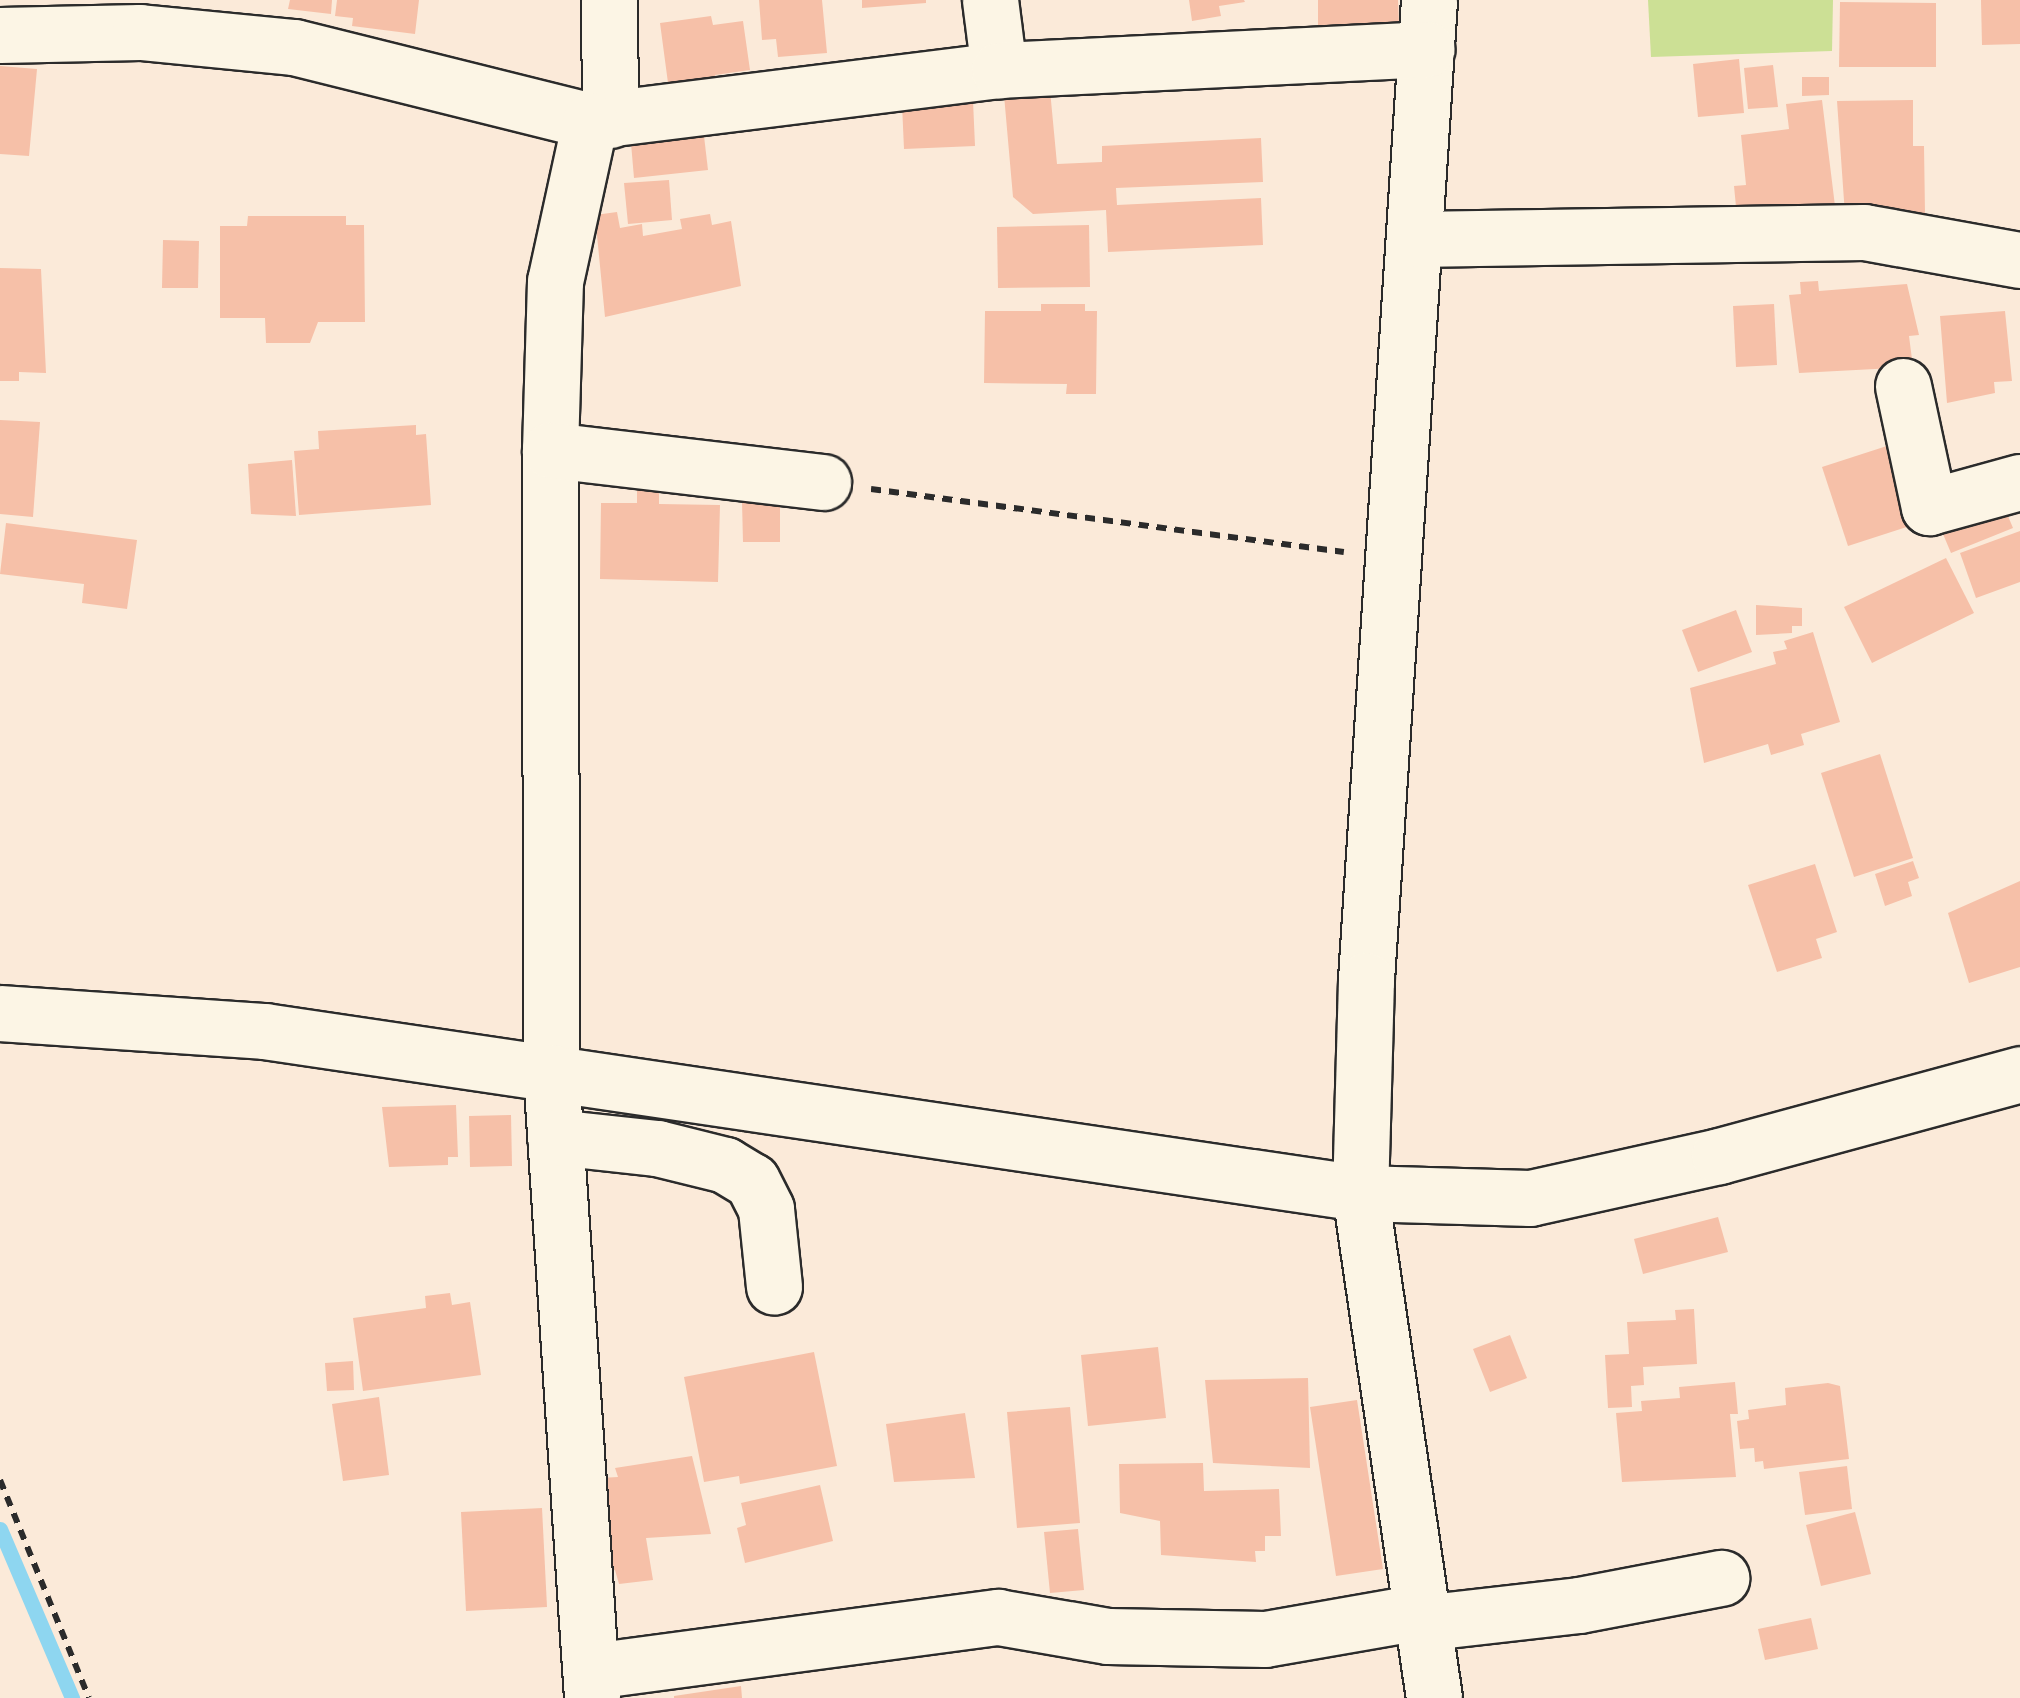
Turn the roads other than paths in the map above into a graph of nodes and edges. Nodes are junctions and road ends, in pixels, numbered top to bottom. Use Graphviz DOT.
graph roads {
  1 [pos="609,0"];
  2 [pos="990,0"];
  3 [pos="261,22"];
  4 [pos="1428,25"];
  5 [pos="0,35"];
  6 [pos="998,70"];
  7 [pos="600,121"];
  8 [pos="1414,239"];
  9 [pos="2020,260"];
  10 [pos="1903,386"];
  11 [pos="550,450"];
  12 [pos="823,482"];
  13 [pos="2020,482"];
  14 [pos="0,1013"];
  15 [pos="551,1072"];
  16 [pos="2020,1074"];
  17 [pos="555,1137"];
  18 [pos="1360,1193"];
  19 [pos="774,1287"];
  20 [pos="1721,1578"];
  21 [pos="1420,1618"];
  22 [pos="592,1684"];
  23 [pos="1434,1698"];
  1 -- 7 [label="street"];
  2 -- 6 [label="street"];
  3 -- 5 [label="street"];
  3 -- 7 [label="street"];
  4 -- 6 [label="street"];
  4 -- 8 [label="street"];
  6 -- 7 [label="street"];
  7 -- 11 [label="street"];
  8 -- 9 [label="street"];
  8 -- 18 [label="street"];
  10 -- 13 [label="street"];
  11 -- 12 [label="street"];
  11 -- 15 [label="street"];
  14 -- 15 [label="street"];
  15 -- 17 [label="street"];
  15 -- 18 [label="street"];
  16 -- 18 [label="street"];
  17 -- 19 [label="street"];
  17 -- 22 [label="street"];
  18 -- 21 [label="street"];
  20 -- 21 [label="street"];
  21 -- 22 [label="street"];
  21 -- 23 [label="street"];
}
